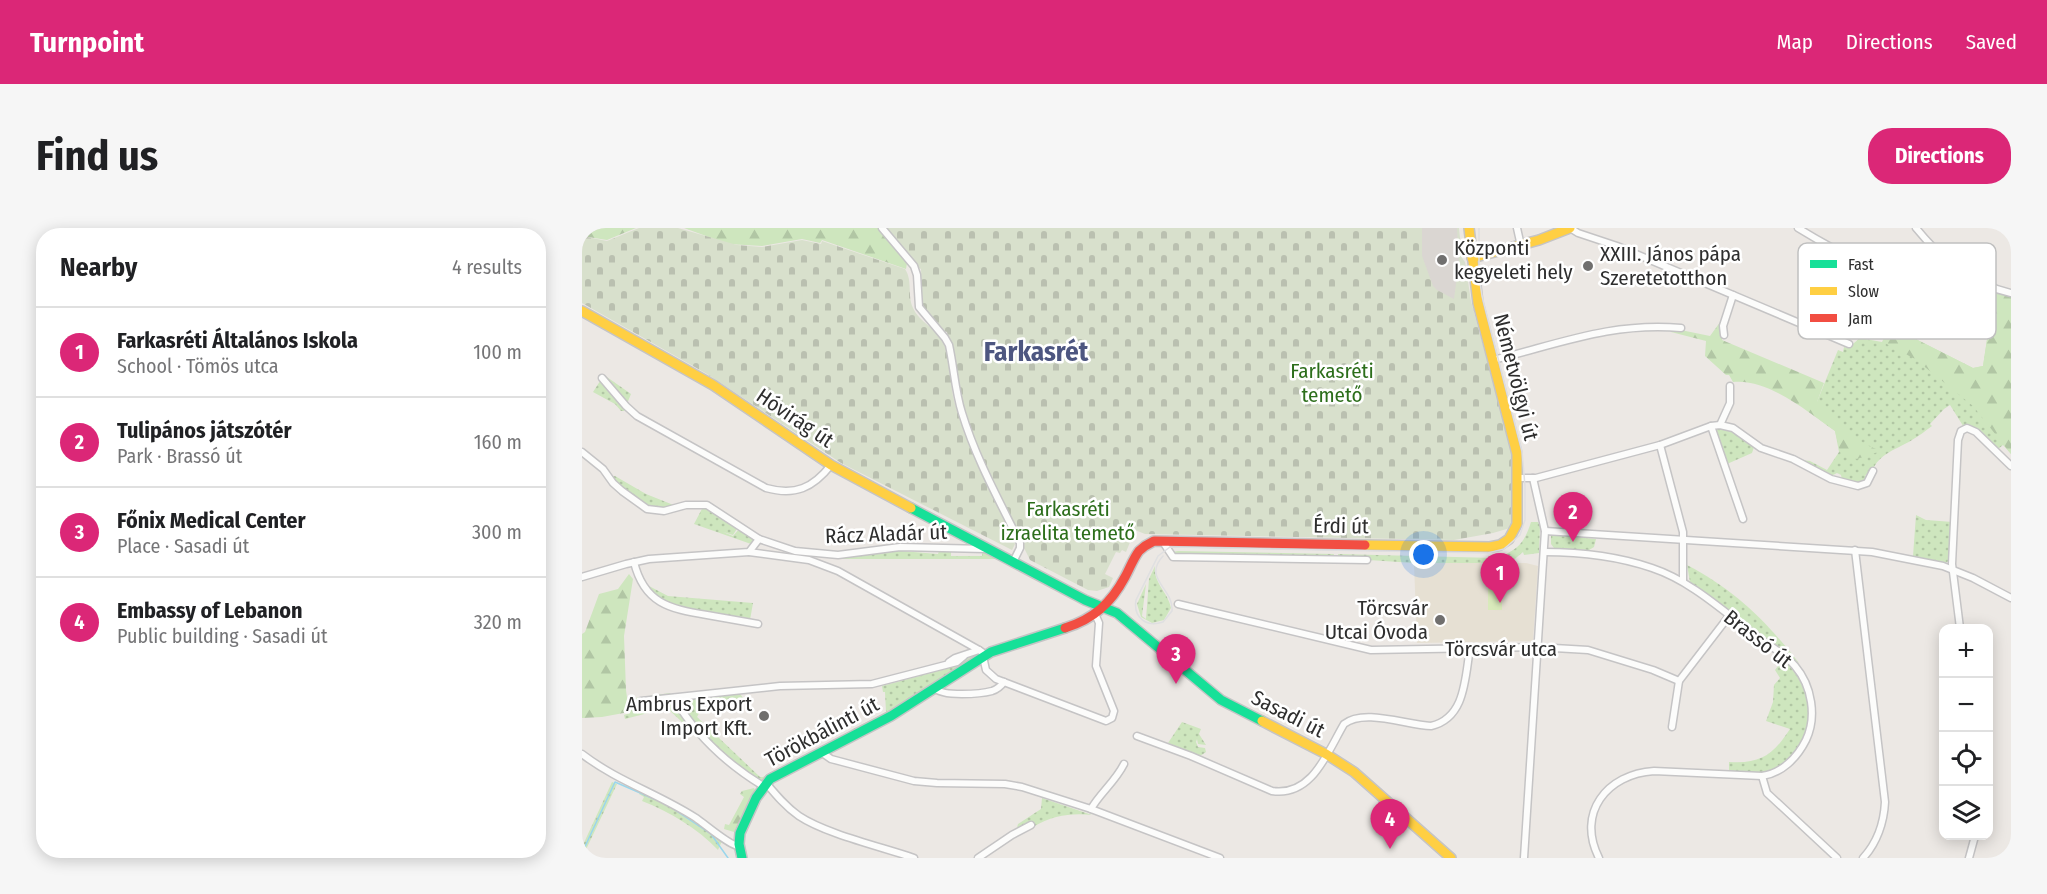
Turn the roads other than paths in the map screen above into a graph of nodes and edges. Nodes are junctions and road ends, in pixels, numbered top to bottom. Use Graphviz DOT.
graph roads {
  1 [pos="882,228"];
  2 [pos="1469,228"];
  3 [pos="1516,228"];
  4 [pos="1570,228"];
  5 [pos="1798,228"];
  6 [pos="1916,228"];
  7 [pos="1824,243"];
  8 [pos="1930,243"];
  9 [pos="1521,246"];
  10 [pos="1472,258"];
  11 [pos="1996,288"];
  12 [pos="2011,292"];
  13 [pos="1732,295"];
  14 [pos="582,311"];
  15 [pos="1798,323"];
  16 [pos="1681,328"];
  17 [pos="1724,335"];
  18 [pos="1837,339"];
  19 [pos="1849,344"];
  20 [pos="1493,360"];
  21 [pos="602,378"];
  22 [pos="1731,386"];
  23 [pos="1720,425"];
  24 [pos="1711,426"];
  25 [pos="1660,445"];
  26 [pos="582,452"];
  27 [pos="831,465"];
  28 [pos="2011,466"];
  29 [pos="1873,471"];
  30 [pos="1518,478"];
  31 [pos="1533,478"];
  32 [pos="1743,519"];
  33 [pos="1545,531"];
  34 [pos="1513,535"];
  35 [pos="1684,538"];
  36 [pos="759,539"];
  37 [pos="1164,543"];
  38 [pos="991,549"];
  39 [pos="1855,550"];
  40 [pos="750,552"];
  41 [pos="1544,552"];
  42 [pos="1367,560"];
  43 [pos="634,562"];
  44 [pos="1013,562"];
  45 [pos="1953,570"];
  46 [pos="582,577"];
  47 [pos="1683,581"];
  48 [pos="2011,598"];
  49 [pos="1178,604"];
  50 [pos="1105,608"];
  51 [pos="1096,616"];
  52 [pos="1729,616"];
  53 [pos="758,624"];
  54 [pos="1960,624"];
  55 [pos="1538,646"];
  56 [pos="1470,648"];
  57 [pos="977,651"];
  58 [pos="1679,681"];
  59 [pos="1004,682"];
  60 [pos="935,688"];
  61 [pos="674,698"];
  62 [pos="640,701"];
  63 [pos="1672,727"];
  64 [pos="1137,736"];
  65 [pos="821,752"];
  66 [pos="582,754"];
  67 [pos="1326,754"];
  68 [pos="1124,764"];
  69 [pos="1762,776"];
  70 [pos="761,783"];
  71 [pos="1091,809"];
  72 [pos="1031,825"];
  73 [pos="1974,840"];
  74 [pos="738,846"];
  75 [pos="742,858"];
  76 [pos="914,858"];
  77 [pos="978,858"];
  78 [pos="1220,858"];
  79 [pos="1451,858"];
  80 [pos="1524,858"];
  81 [pos="1599,858"];
  82 [pos="1837,858"];
  83 [pos="1863,858"];
  84 [pos="1969,858"];
  1 -- 44 [label="street"];
  2 -- 10 [label="street, Németvölgyi út"];
  3 -- 9 [label="street"];
  4 -- 9 [label="street"];
  4 -- 13 [label="street"];
  5 -- 7 [label="street"];
  6 -- 8 [label="street"];
  9 -- 10 [label="street"];
  10 -- 20 [label="street, Németvölgyi út"];
  11 -- 12 [label="street"];
  13 -- 15 [label="street"];
  13 -- 17 [label="street"];
  14 -- 27 [label="street, Hóvirág út"];
  16 -- 20 [label="street"];
  18 -- 19 [label="street"];
  20 -- 30 [label="street, Németvölgyi út"];
  21 -- 27 [label="street"];
  22 -- 23 [label="street"];
  23 -- 24 [label="street"];
  23 -- 29 [label="street"];
  24 -- 25 [label="street"];
  24 -- 32 [label="street"];
  25 -- 31 [label="street"];
  25 -- 35 [label="street"];
  26 -- 36 [label="street, Rácz Aladár út"];
  27 -- 38 [label="street, Hóvirág út"];
  28 -- 45 [label="street"];
  30 -- 31 [label="street"];
  30 -- 34 [label="street, Németvölgyi út"];
  31 -- 33 [label="street"];
  33 -- 35 [label="street"];
  33 -- 41 [label="street"];
  34 -- 37 [label="street, Érdi út"];
  35 -- 39 [label="street"];
  35 -- 47 [label="street"];
  36 -- 38 [label="street, Rácz Aladár út"];
  36 -- 40 [label="street"];
  37 -- 42 [label="street, Érdi út"];
  37 -- 50 [label="street, Törökbálinti út"];
  38 -- 44 [label="street, Rácz Aladár út"];
  39 -- 45 [label="street"];
  39 -- 83 [label="street"];
  40 -- 43 [label="street"];
  40 -- 57 [label="street"];
  41 -- 47 [label="street, Brassó út"];
  41 -- 55 [label="street"];
  43 -- 46 [label="street"];
  43 -- 53 [label="street"];
  44 -- 50 [label="street, Rácz Aladár út"];
  45 -- 48 [label="street"];
  45 -- 54 [label="street"];
  47 -- 52 [label="street, Brassó út"];
  49 -- 56 [label="street, Törcsvár utca"];
  50 -- 51 [label="street, Törökbálinti út"];
  50 -- 67 [label="street, Sasadi út"];
  51 -- 57 [label="street, Törökbálinti út"];
  51 -- 59 [label="street"];
  52 -- 58 [label="street"];
  52 -- 69 [label="street, Brassó út"];
  55 -- 56 [label="street, Törcsvár utca"];
  55 -- 58 [label="street, Törcsvár utca"];
  55 -- 80 [label="street"];
  56 -- 67 [label="street"];
  57 -- 59 [label="street"];
  57 -- 60 [label="street, Törökbálinti út"];
  57 -- 61 [label="street"];
  58 -- 63 [label="street"];
  59 -- 60 [label="street"];
  60 -- 65 [label="street, Törökbálinti út"];
  61 -- 62 [label="street"];
  61 -- 70 [label="street"];
  64 -- 67 [label="street"];
  65 -- 70 [label="street, Törökbálinti út"];
  65 -- 71 [label="street"];
  66 -- 74 [label="street"];
  67 -- 79 [label="street, Sasadi út"];
  68 -- 71 [label="street"];
  69 -- 81 [label="street, Brassó út"];
  69 -- 82 [label="street"];
  70 -- 74 [label="street, Törökbálinti út"];
  70 -- 76 [label="street"];
  71 -- 78 [label="street"];
  72 -- 77 [label="street"];
  73 -- 84 [label="street"];
  74 -- 75 [label="street"];
}
